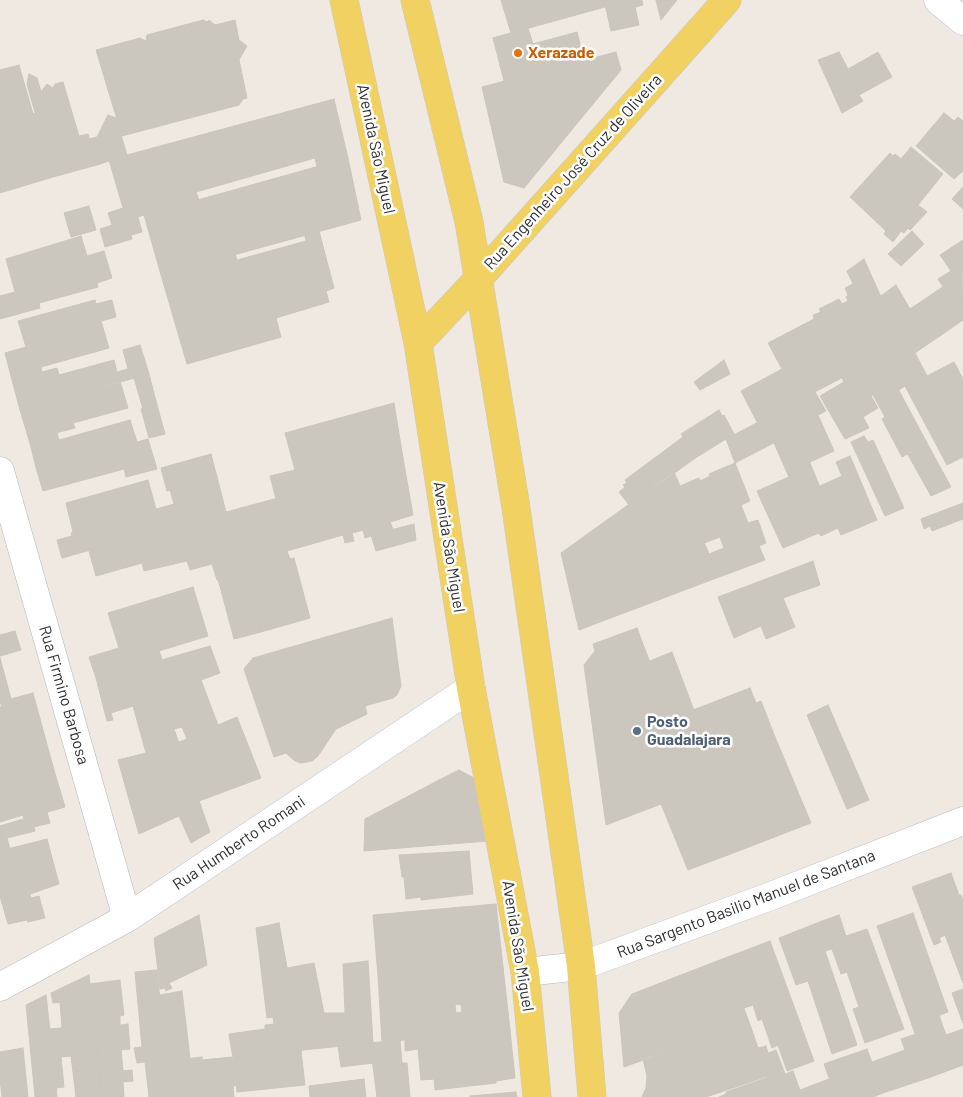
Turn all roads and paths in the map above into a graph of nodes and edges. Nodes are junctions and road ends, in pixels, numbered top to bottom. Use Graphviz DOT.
graph roads {
  1 [pos="344,0"];
  2 [pos="415,0"];
  3 [pos="727,0"];
  4 [pos="938,0"];
  5 [pos="963,21"];
  6 [pos="479,278"];
  7 [pos="418,343"];
  8 [pos="0,471"];
  9 [pos="472,688"];
  10 [pos="963,821"];
  11 [pos="128,918"];
  12 [pos="581,966"];
  13 [pos="525,972"];
  14 [pos="0,987"];
  15 [pos="536,1097"];
  16 [pos="592,1097"];
  1 -- 7 [label="main road, Avenida São Miguel"];
  2 -- 6 [label="main road"];
  3 -- 6 [label="main road, Rua Engenheiro José Cruz de Oliveira"];
  4 -- 5 [label="street"];
  6 -- 7 [label="main road, Rua Engenheiro José Cruz de Oliveira"];
  6 -- 12 [label="main road"];
  7 -- 9 [label="main road, Avenida São Miguel"];
  8 -- 11 [label="street, Rua Firmino Barbosa"];
  9 -- 11 [label="street, Rua Humberto Romani"];
  9 -- 13 [label="main road, Avenida São Miguel"];
  10 -- 12 [label="street, Rua Sargento Basilio Manuel de Santana"];
  11 -- 14 [label="street, Rua Humberto Romani"];
  12 -- 13 [label="street, Rua Sargento Basilio Manuel de Santana"];
  12 -- 16 [label="main road"];
  13 -- 15 [label="main road, Avenida São Miguel"];
}
